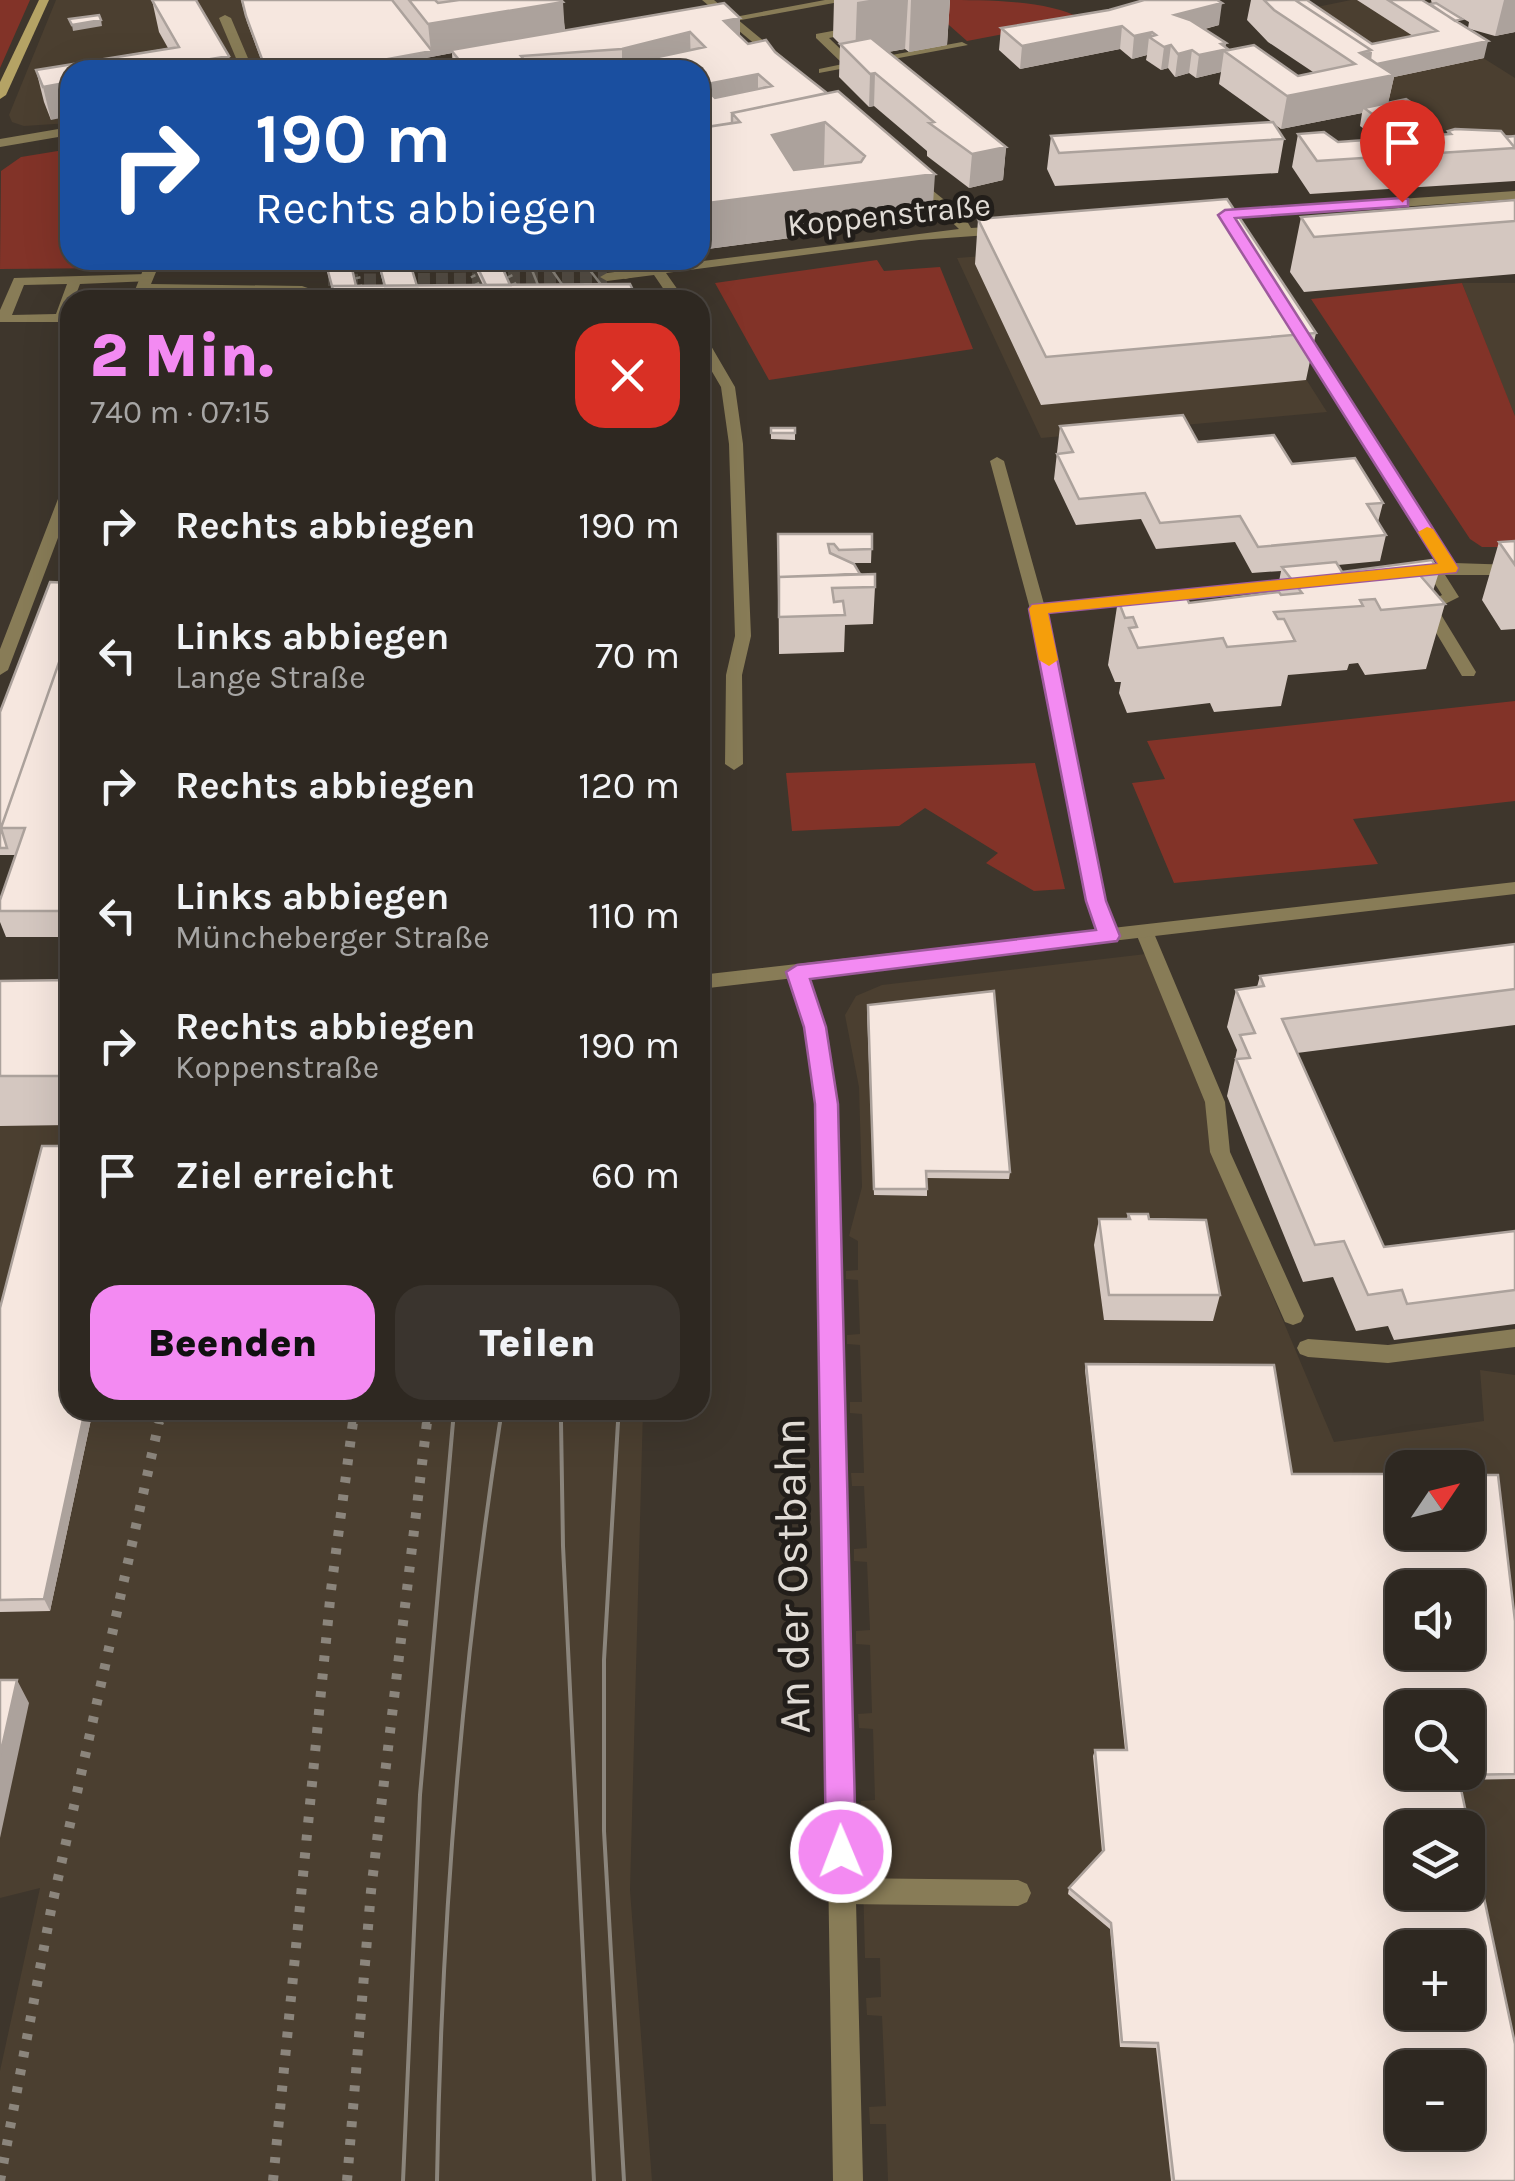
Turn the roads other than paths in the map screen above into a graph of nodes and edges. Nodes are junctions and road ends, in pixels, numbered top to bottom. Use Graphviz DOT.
graph roads {
  1 [pos="44,0"];
  2 [pos="707,0"];
  3 [pos="844,0"];
  4 [pos="225,18"];
  5 [pos="731,20"];
  6 [pos="696,26"];
  7 [pos="874,26"];
  8 [pos="951,36"];
  9 [pos="242,60"];
  10 [pos="851,65"];
  11 [pos="788,68"];
  12 [pos="823,70"];
  13 [pos="0,95"];
  14 [pos="60,133"];
  15 [pos="0,142"];
  16 [pos="912,177"];
  17 [pos="1515,195"];
  18 [pos="1225,215"];
  19 [pos="1190,217"];
  20 [pos="1234,228"];
  21 [pos="1017,229"];
  22 [pos="968,232"];
  23 [pos="710,265"];
  24 [pos="610,270"];
  25 [pos="674,270"];
  26 [pos="659,272"];
  27 [pos="630,276"];
  28 [pos="75,280"];
  29 [pos="328,280"];
  30 [pos="142,289"];
  31 [pos="73,290"];
  32 [pos="302,290"];
  33 [pos="619,290"];
  34 [pos="671,290"];
  35 [pos="60,318"];
  36 [pos="1290,318"];
  37 [pos="710,356"];
  38 [pos="997,461"];
  39 [pos="60,512"];
  40 [pos="1442,569"];
  41 [pos="1515,570"];
  42 [pos="1394,574"];
  43 [pos="1316,582"];
  44 [pos="1038,609"];
  45 [pos="0,670"];
  46 [pos="1468,672"];
  47 [pos="734,764"];
  48 [pos="1515,888"];
  49 [pos="1144,931"];
  50 [pos="1109,936"];
  51 [pos="797,972"];
  52 [pos="710,981"];
  53 [pos="1293,1316"];
  54 [pos="1515,1338"];
  55 [pos="1308,1348"];
  56 [pos="842,1891"];
  57 [pos="1018,1893"];
  58 [pos="848,2181"];
  1 -- 13 [label="main road"];
  2 -- 5 [label="street"];
  3 -- 5 [label="street"];
  4 -- 9 [label="street"];
  5 -- 6 [label="street"];
  5 -- 11 [label="street"];
  7 -- 10 [label="street"];
  8 -- 10 [label="street"];
  10 -- 12 [label="street"];
  14 -- 15 [label="street"];
  16 -- 22 [label="street"];
  17 -- 18 [label="street"];
  18 -- 19 [label="street"];
  18 -- 20 [label="street"];
  21 -- 22 [label="street, Koppenstraße"];
  22 -- 23 [label="street, Koppenstraße"];
  24 -- 27 [label="street, Koppenstraße"];
  25 -- 26 [label="street, Koppenstraße"];
  26 -- 27 [label="street, Koppenstraße"];
  26 -- 34 [label="street"];
  27 -- 33 [label="street"];
  28 -- 30 [label="street"];
  28 -- 31 [label="street"];
  28 -- 35 [label="street"];
  29 -- 32 [label="street"];
  30 -- 32 [label="street"];
  36 -- 40 [label="street"];
  37 -- 47 [label="street"];
  38 -- 44 [label="street"];
  39 -- 45 [label="street"];
  40 -- 41 [label="street"];
  40 -- 42 [label="street"];
  40 -- 46 [label="street"];
  43 -- 44 [label="street"];
  44 -- 50 [label="street"];
  48 -- 49 [label="street"];
  49 -- 50 [label="street"];
  49 -- 53 [label="street"];
  50 -- 51 [label="street"];
  51 -- 52 [label="street"];
  51 -- 56 [label="street, An der Ostbahn"];
  54 -- 55 [label="street"];
  56 -- 57 [label="street"];
  56 -- 58 [label="street, An der Ostbahn"];
}
